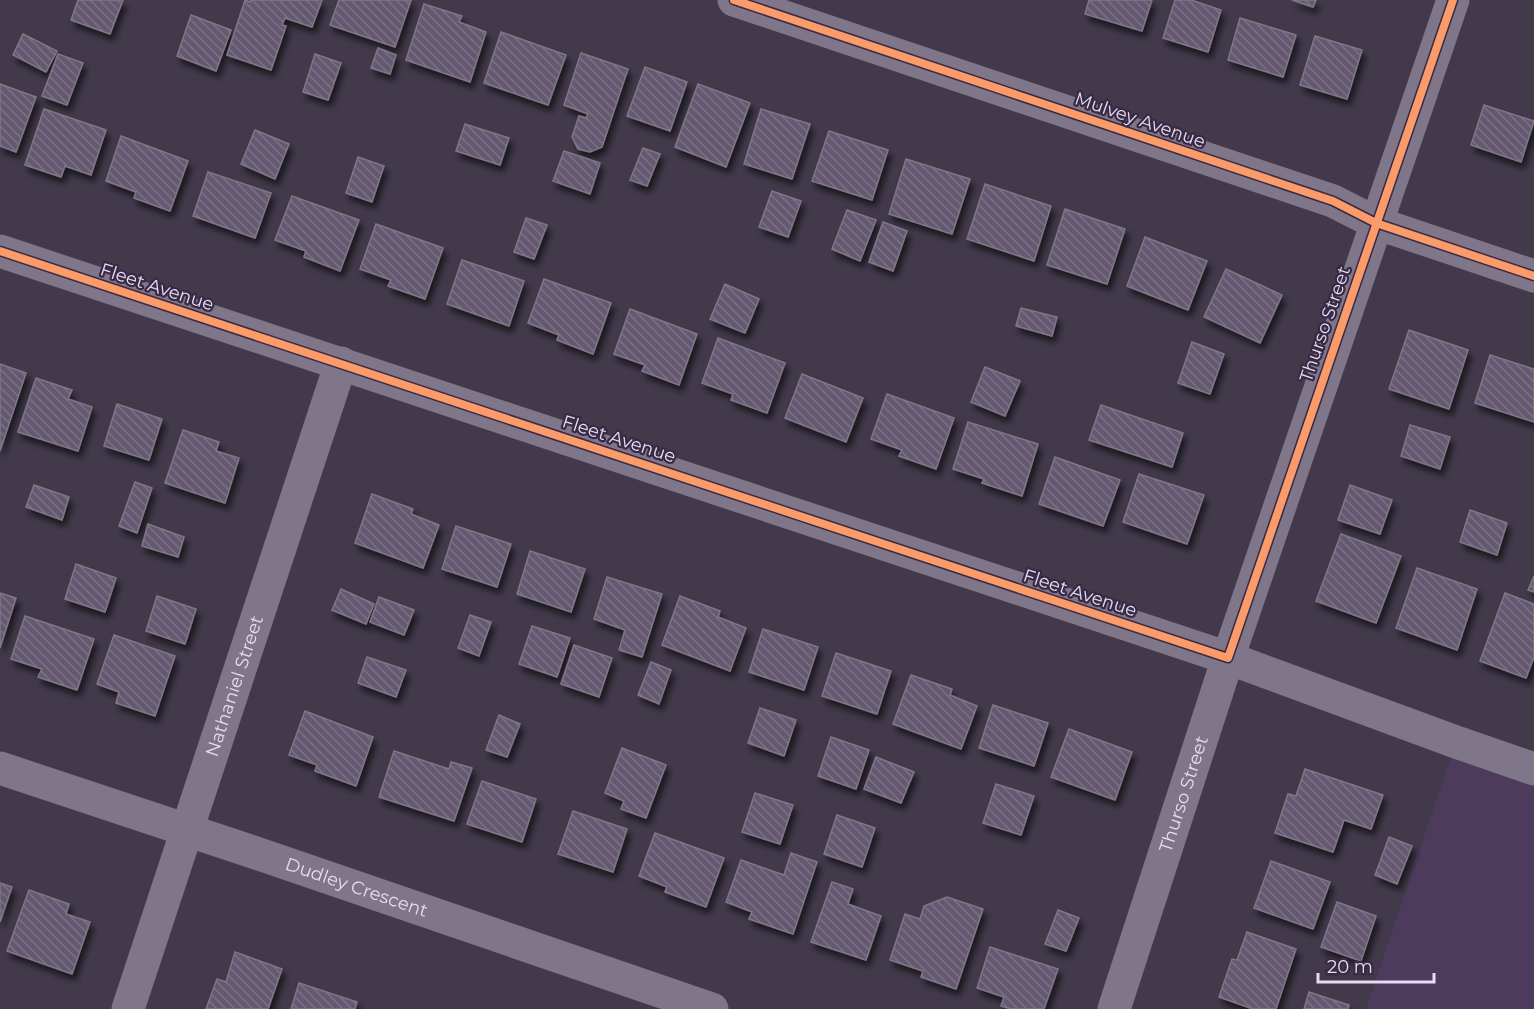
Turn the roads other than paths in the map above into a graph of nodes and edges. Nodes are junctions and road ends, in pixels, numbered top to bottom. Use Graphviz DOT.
graph roads {
  1 [pos="734,0"];
  2 [pos="1453,0"];
  3 [pos="1376,223"];
  4 [pos="0,251"];
  5 [pos="1534,276"];
  6 [pos="341,363"];
  7 [pos="1228,658"];
  8 [pos="0,768"];
  9 [pos="1534,768"];
  10 [pos="187,832"];
  11 [pos="129,1009"];
  12 [pos="712,1009"];
  13 [pos="1114,1009"];
  1 -- 3 [label="street, Mulvey Avenue"];
  2 -- 3 [label="street, Thurso Street"];
  3 -- 5 [label="street, Mulvey Avenue"];
  3 -- 7 [label="street, Thurso Street"];
  4 -- 6 [label="street, Fleet Avenue"];
  6 -- 7 [label="street, Fleet Avenue"];
  6 -- 10 [label="street, Nathaniel Street"];
  7 -- 9 [label="street, Fleet Avenue"];
  7 -- 13 [label="street, Thurso Street"];
  8 -- 10 [label="street, Dudley Crescent"];
  10 -- 11 [label="street, Nathaniel Street"];
  10 -- 12 [label="street, Dudley Crescent"];
}
